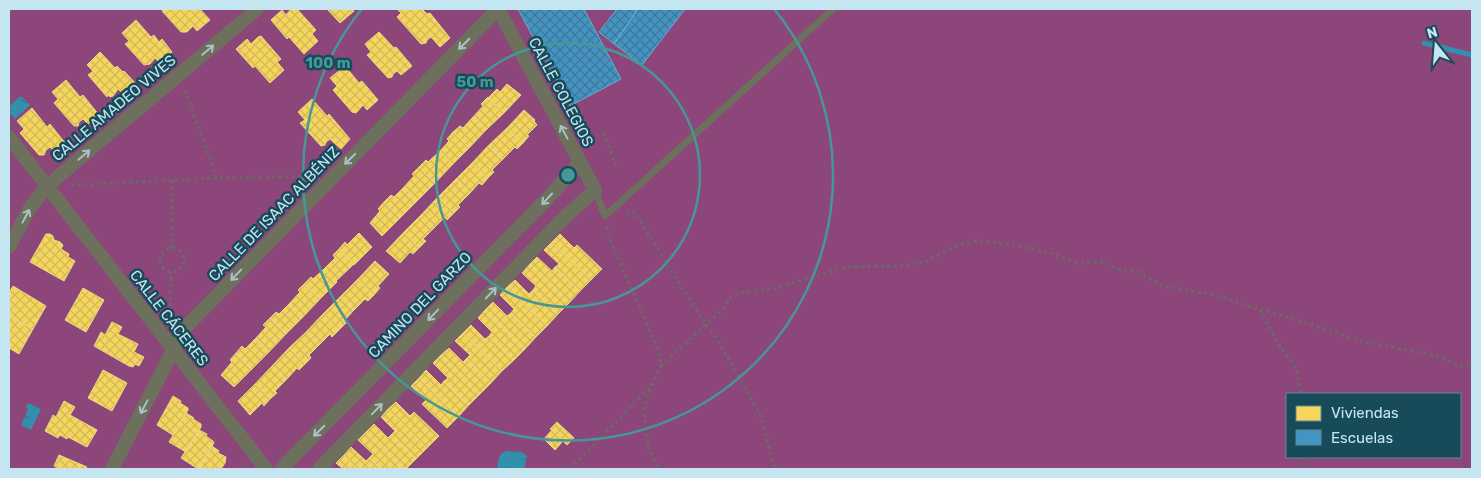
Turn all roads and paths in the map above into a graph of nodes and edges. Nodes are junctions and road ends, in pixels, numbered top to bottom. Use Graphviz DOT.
graph roads {
  1 [pos="257,9"];
  2 [pos="498,9"];
  3 [pos="832,9"];
  4 [pos="180,74"];
  5 [pos="604,133"];
  6 [pos="9,137"];
  7 [pos="580,162"];
  8 [pos="617,169"];
  9 [pos="60,175"];
  10 [pos="217,178"];
  11 [pos="172,180"];
  12 [pos="47,186"];
  13 [pos="595,190"];
  14 [pos="318,192"];
  15 [pos="605,216"];
  16 [pos="9,248"];
  17 [pos="171,248"];
  18 [pos="171,272"];
  19 [pos="1260,310"];
  20 [pos="151,320"];
  21 [pos="706,324"];
  22 [pos="174,350"];
  23 [pos="1472,365"];
  24 [pos="661,366"];
  25 [pos="652,386"];
  26 [pos="1302,393"];
  27 [pos="112,469"];
  28 [pos="266,469"];
  29 [pos="281,469"];
  30 [pos="319,469"];
  31 [pos="570,469"];
  32 [pos="659,469"];
  33 [pos="775,469"];
  4 -- 1 [label="street, CALLE AMADEO VIVES, one-way"];
  7 -- 2 [label="street, CALLE COLEGIOS, one-way"];
  2 -- 14 [label="street, CALLE DE ISAAC ALBÉNIZ, one-way"];
  3 -- 15 [label="lane"];
  9 -- 4 [label="street, CALLE AMADEO VIVES, one-way"];
  4 -- 10 [label="path"];
  5 -- 8 [label="path"];
  6 -- 12 [label="street, CALLE CÁCERES"];
  7 -- 13 [label="street, CALLE COLEGIOS"];
  7 -- 29 [label="street, CAMINO DEL GARZO, one-way"];
  9 -- 11 [label="path"];
  9 -- 12 [label="street, CALLE AMADEO VIVES"];
  10 -- 11 [label="path"];
  10 -- 14 [label="path"];
  11 -- 17 [label="path"];
  16 -- 12 [label="street, CALLE AMADEO VIVES, one-way"];
  12 -- 20 [label="street, CALLE CÁCERES"];
  13 -- 15 [label="lane"];
  30 -- 13 [label="street, one-way"];
  14 -- 22 [label="street, CALLE DE ISAAC ALBÉNIZ, one-way"];
  15 -- 21 [label="path"];
  15 -- 24 [label="path"];
  17 -- 18 [label="path"];
  17 -- 18 [label="path"];
  18 -- 20 [label="path"];
  19 -- 21 [label="path"];
  19 -- 23 [label="path"];
  19 -- 26 [label="path"];
  20 -- 22 [label="street, CALLE CÁCERES"];
  21 -- 24 [label="path"];
  21 -- 33 [label="path"];
  22 -- 27 [label="street, CALLE DE ISAAC ALBÉNIZ, one-way"];
  22 -- 28 [label="street, CALLE CÁCERES"];
  24 -- 25 [label="path"];
  25 -- 31 [label="path"];
  25 -- 32 [label="path"];
}
